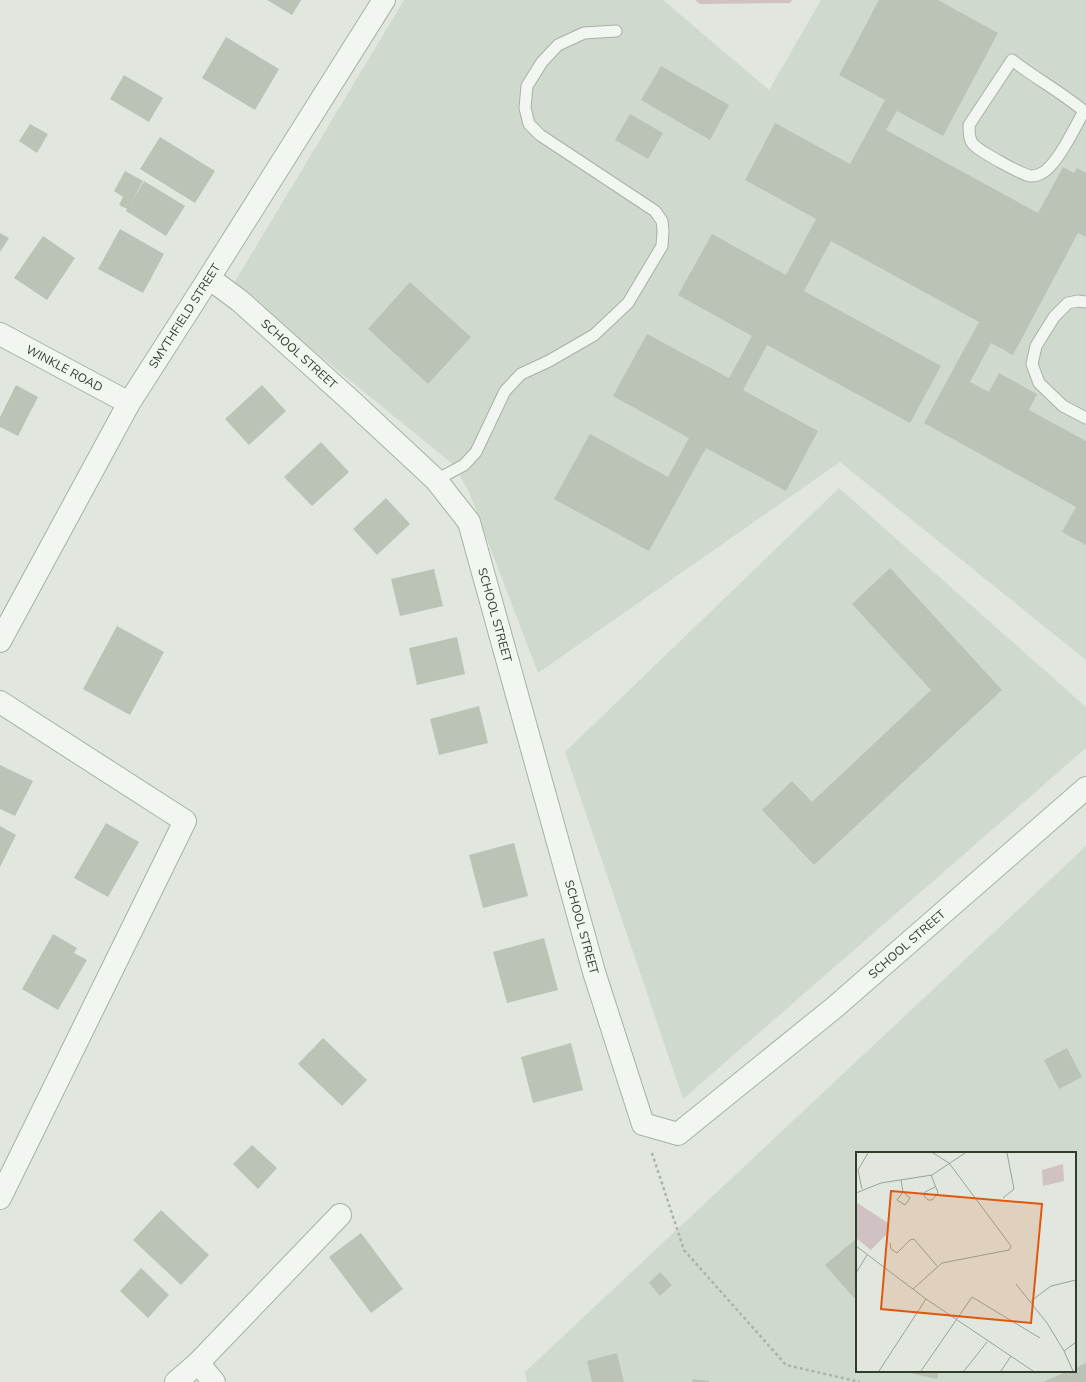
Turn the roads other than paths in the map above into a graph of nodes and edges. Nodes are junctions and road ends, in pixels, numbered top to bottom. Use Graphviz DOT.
graph roads {
  1 [pos="384,0"];
  2 [pos="616,31"];
  3 [pos="1085,111"];
  4 [pos="209,278"];
  5 [pos="1086,302"];
  6 [pos="0,334"];
  7 [pos="129,403"];
  8 [pos="1086,418"];
  9 [pos="436,480"];
  10 [pos="0,641"];
  11 [pos="0,702"];
  12 [pos="1086,788"];
  13 [pos="0,1198"];
  14 [pos="340,1215"];
  15 [pos="198,1363"];
  16 [pos="176,1382"];
  17 [pos="214,1382"];
  1 -- 4 [label="street, SMYTHFIELD STREET"];
  2 -- 9 [label="lane"];
  3 -- 3 [label="lane"];
  4 -- 7 [label="street, SMYTHFIELD STREET"];
  4 -- 9 [label="street, SCHOOL STREET"];
  5 -- 8 [label="lane"];
  6 -- 7 [label="street, WINKLE ROAD"];
  7 -- 10 [label="street, SMYTHFIELD STREET"];
  9 -- 12 [label="street, SCHOOL STREET"];
  11 -- 13 [label="street"];
  14 -- 15 [label="street"];
  15 -- 16 [label="street"];
  15 -- 17 [label="street"];
}
